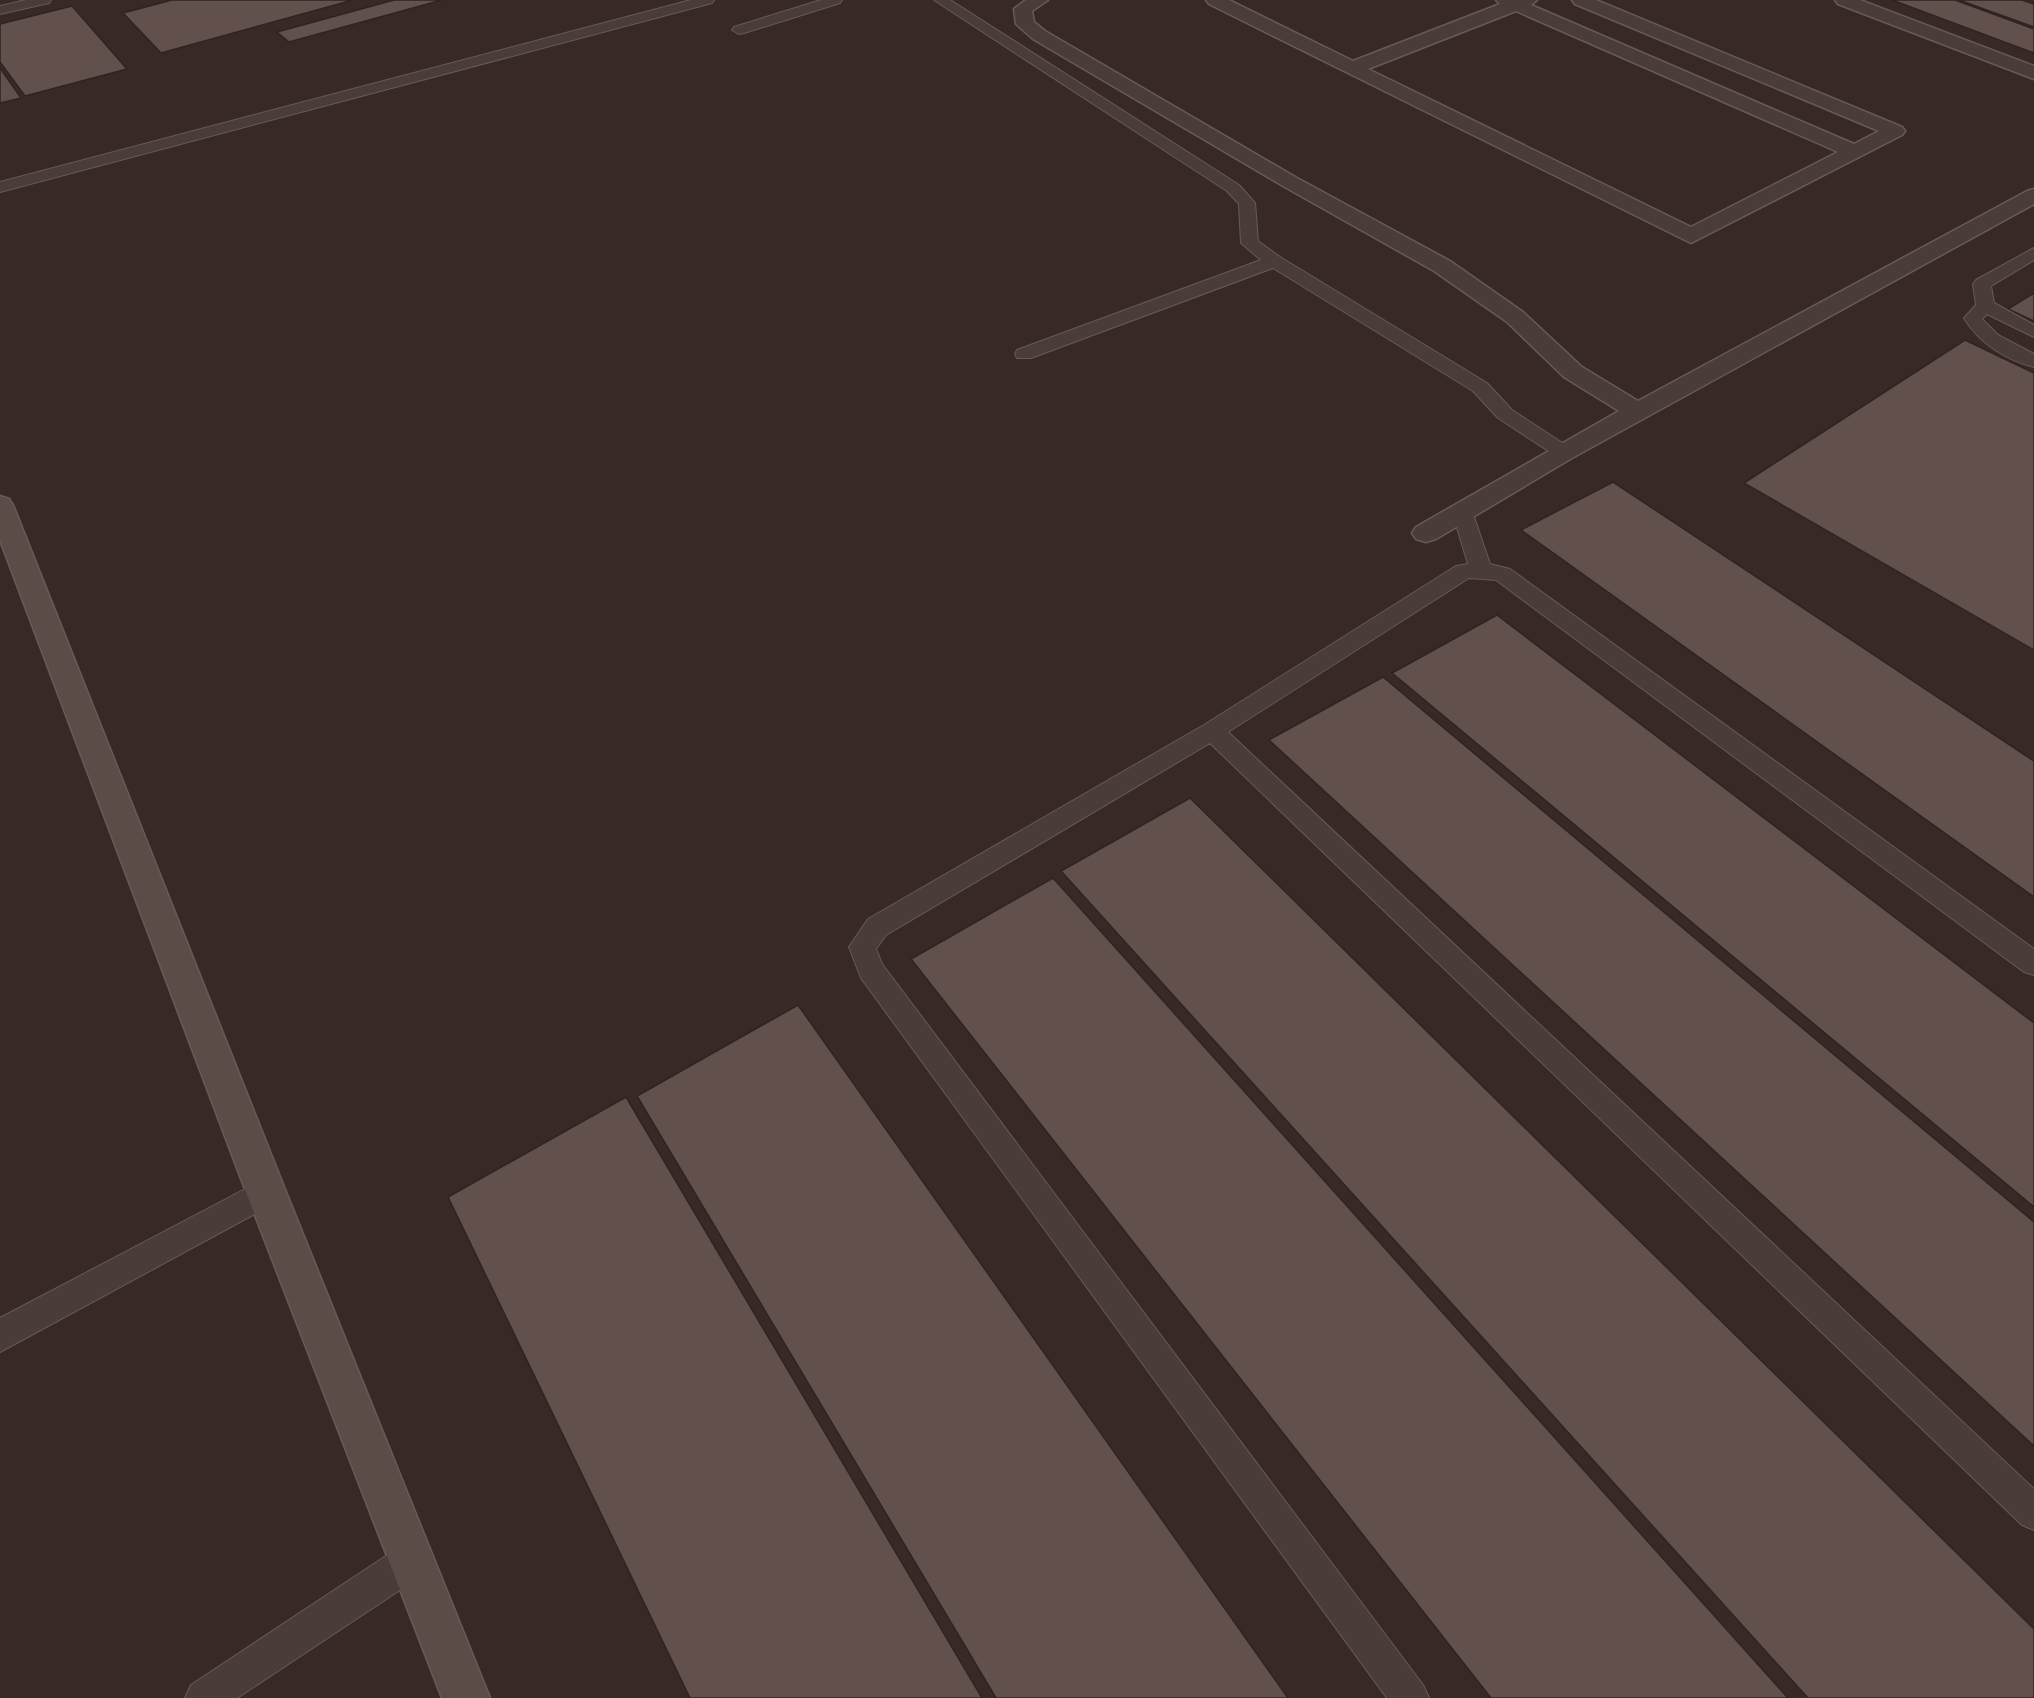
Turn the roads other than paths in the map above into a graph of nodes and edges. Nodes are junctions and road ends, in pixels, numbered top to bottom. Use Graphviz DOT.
graph roads {
  1 [pos="44,0"];
  2 [pos="707,0"];
  3 [pos="835,0"];
  4 [pos="941,0"];
  5 [pos="1039,0"];
  6 [pos="1215,0"];
  7 [pos="1581,0"];
  8 [pos="1844,0"];
  9 [pos="1516,2"];
  10 [pos="0,10"];
  11 [pos="739,30"];
  12 [pos="1353,68"];
  13 [pos="2034,73"];
  14 [pos="1855,152"];
  15 [pos="0,187"];
  16 [pos="2034,195"];
  17 [pos="2034,253"];
  18 [pos="1274,261"];
  19 [pos="1985,306"];
  20 [pos="2034,333"];
  21 [pos="1024,354"];
  22 [pos="2034,361"];
  23 [pos="1637,411"];
  24 [pos="1563,452"];
  25 [pos="0,505"];
  26 [pos="1462,511"];
  27 [pos="1426,533"];
  28 [pos="1481,570"];
  29 [pos="1212,731"];
  30 [pos="2034,964"];
  31 [pos="266,1192"];
  32 [pos="0,1336"];
  33 [pos="2034,1513"];
  34 [pos="411,1561"];
  35 [pos="204,1698"];
  36 [pos="466,1698"];
  37 [pos="1410,1698"];
  1 -- 10 [label="lane"];
  2 -- 15 [label="lane"];
  3 -- 11 [label="lane"];
  4 -- 18 [label="lane"];
  5 -- 23 [label="street"];
  6 -- 12 [label="street"];
  7 -- 14 [label="street"];
  8 -- 13 [label="street"];
  9 -- 12 [label="street"];
  9 -- 14 [label="street"];
  12 -- 14 [label="street"];
  16 -- 23 [label="street"];
  17 -- 19 [label="lane"];
  18 -- 21 [label="lane"];
  18 -- 24 [label="lane"];
  19 -- 20 [label="lane"];
  19 -- 22 [label="lane"];
  23 -- 24 [label="street"];
  24 -- 26 [label="street"];
  25 -- 31 [label="street"];
  26 -- 27 [label="street"];
  26 -- 28 [label="lane"];
  28 -- 29 [label="lane"];
  28 -- 30 [label="lane"];
  29 -- 33 [label="lane"];
  29 -- 37 [label="lane"];
  31 -- 32 [label="lane"];
  31 -- 34 [label="street"];
  34 -- 35 [label="lane"];
  34 -- 36 [label="street"];
}
